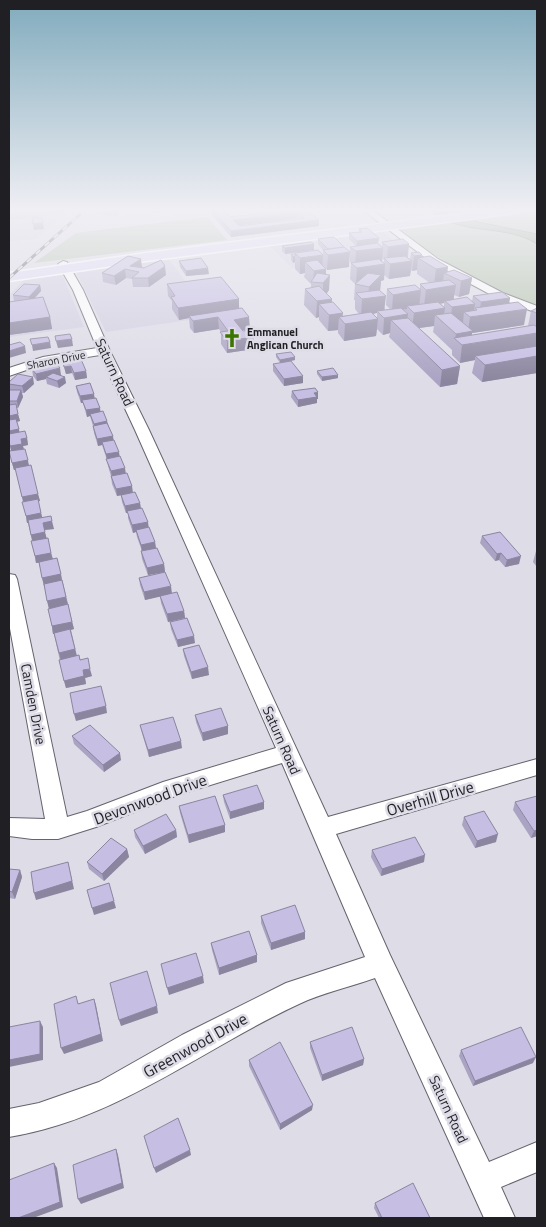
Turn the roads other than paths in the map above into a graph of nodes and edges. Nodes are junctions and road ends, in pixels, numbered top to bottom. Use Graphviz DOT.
graph roads {
  1 [pos="51,267"];
  2 [pos="59,267"];
  3 [pos="66,267"];
  4 [pos="447,267"];
  5 [pos="9,271"];
  6 [pos="9,277"];
  7 [pos="537,310"];
  8 [pos="104,351"];
  9 [pos="9,372"];
  10 [pos="9,579"];
  11 [pos="288,753"];
  12 [pos="537,767"];
  13 [pos="9,827"];
  14 [pos="322,828"];
  15 [pos="58,829"];
  16 [pos="381,964"];
  17 [pos="9,1123"];
  18 [pos="537,1157"];
  19 [pos="483,1180"];
  20 [pos="500,1218"];
  1 -- 5 [label="main road"];
  2 -- 6 [label="main road"];
  3 -- 8 [label="street, Saturn Road"];
  4 -- 7 [label="street"];
  8 -- 9 [label="street, Sharon Drive"];
  8 -- 11 [label="street, Saturn Road"];
  10 -- 15 [label="street, Camden Drive"];
  11 -- 14 [label="street, Saturn Road"];
  11 -- 15 [label="street, Devonwood Drive"];
  12 -- 14 [label="street, Overhill Drive"];
  13 -- 15 [label="street, Devonwood Drive"];
  14 -- 16 [label="street, Saturn Road"];
  16 -- 17 [label="street, Greenwood Drive"];
  16 -- 19 [label="street, Saturn Road"];
  18 -- 19 [label="street"];
  19 -- 20 [label="street, Saturn Road"];
}
